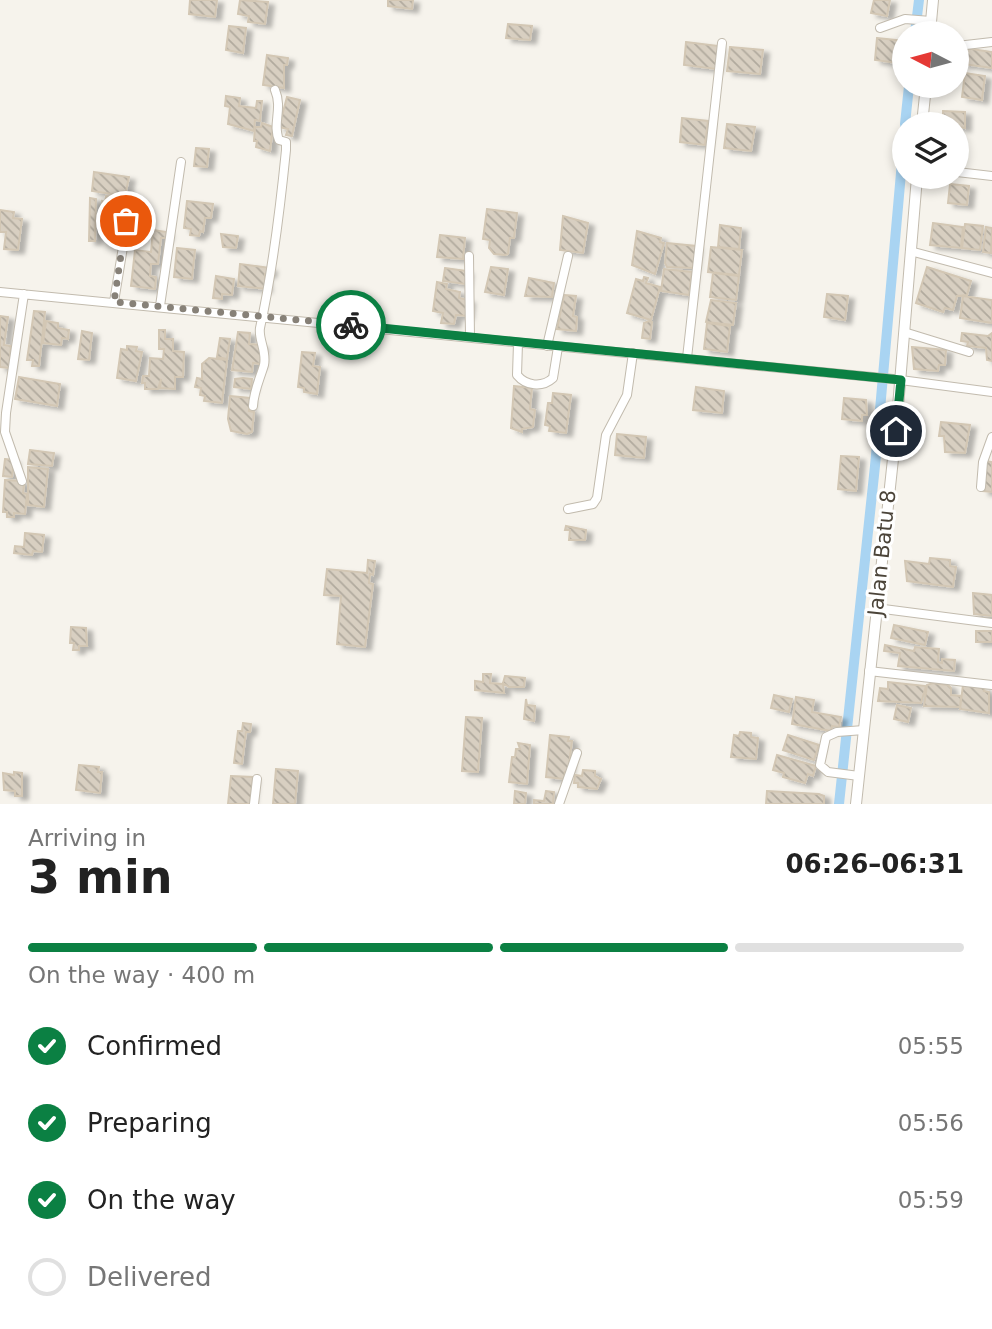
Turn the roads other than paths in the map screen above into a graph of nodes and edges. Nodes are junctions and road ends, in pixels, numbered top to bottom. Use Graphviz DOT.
graph roads {
  1 [pos="933,0"];
  2 [pos="899,21"];
  3 [pos="927,21"];
  4 [pos="892,24"];
  5 [pos="880,28"];
  6 [pos="992,42"];
  7 [pos="722,43"];
  8 [pos="970,45"];
  9 [pos="275,90"];
  10 [pos="181,162"];
  11 [pos="969,173"];
  12 [pos="992,176"];
  13 [pos="916,189"];
  14 [pos="131,198"];
  15 [pos="910,251"];
  16 [pos="469,256"];
  17 [pos="568,256"];
  18 [pos="992,273"];
  19 [pos="0,292"];
  20 [pos="24,294"];
  21 [pos="114,302"];
  22 [pos="160,306"];
  23 [pos="264,317"];
  24 [pos="904,332"];
  25 [pos="470,337"];
  26 [pos="518,344"];
  27 [pos="547,346"];
  28 [pos="558,347"];
  29 [pos="969,352"];
  30 [pos="633,354"];
  31 [pos="687,358"];
  32 [pos="897,379"];
  33 [pos="992,392"];
  34 [pos="253,406"];
  35 [pos="992,437"];
  36 [pos="22,481"];
  37 [pos="981,487"];
  38 [pos="568,509"];
  39 [pos="876,608"];
  40 [pos="992,623"];
  41 [pos="869,671"];
  42 [pos="992,685"];
  43 [pos="860,731"];
  44 [pos="578,753"];
  45 [pos="855,776"];
  46 [pos="257,779"];
  47 [pos="254,804"];
  48 [pos="559,804"];
  49 [pos="856,804"];
  1 -- 3 [label="street"];
  2 -- 3 [label="street"];
  4 -- 5 [label="street"];
  6 -- 8 [label="street"];
  7 -- 31 [label="street"];
  9 -- 23 [label="street"];
  10 -- 22 [label="street"];
  11 -- 12 [label="street"];
  13 -- 15 [label="street, Jalan Batu 8"];
  14 -- 21 [label="street"];
  15 -- 18 [label="street"];
  15 -- 24 [label="street, Jalan Batu 8"];
  16 -- 25 [label="street"];
  17 -- 27 [label="street"];
  19 -- 20 [label="street"];
  20 -- 21 [label="street"];
  20 -- 36 [label="street"];
  21 -- 22 [label="street"];
  22 -- 23 [label="street"];
  23 -- 25 [label="street"];
  23 -- 34 [label="street"];
  24 -- 29 [label="street"];
  24 -- 32 [label="street, Jalan Batu 8"];
  25 -- 26 [label="street"];
  26 -- 27 [label="street"];
  26 -- 28 [label="street"];
  27 -- 28 [label="street"];
  28 -- 30 [label="street"];
  30 -- 31 [label="street"];
  30 -- 38 [label="street"];
  31 -- 32 [label="street"];
  32 -- 33 [label="street"];
  32 -- 39 [label="street, Jalan Batu 8"];
  35 -- 37 [label="street"];
  39 -- 40 [label="street"];
  39 -- 41 [label="street, Jalan Batu 8"];
  41 -- 42 [label="street"];
  41 -- 43 [label="street, Jalan Batu 8"];
  43 -- 45 [label="street, Jalan Batu 8"];
  43 -- 45 [label="street"];
  44 -- 48 [label="street"];
  45 -- 49 [label="street, Jalan Batu 8"];
  46 -- 47 [label="street"];
}
